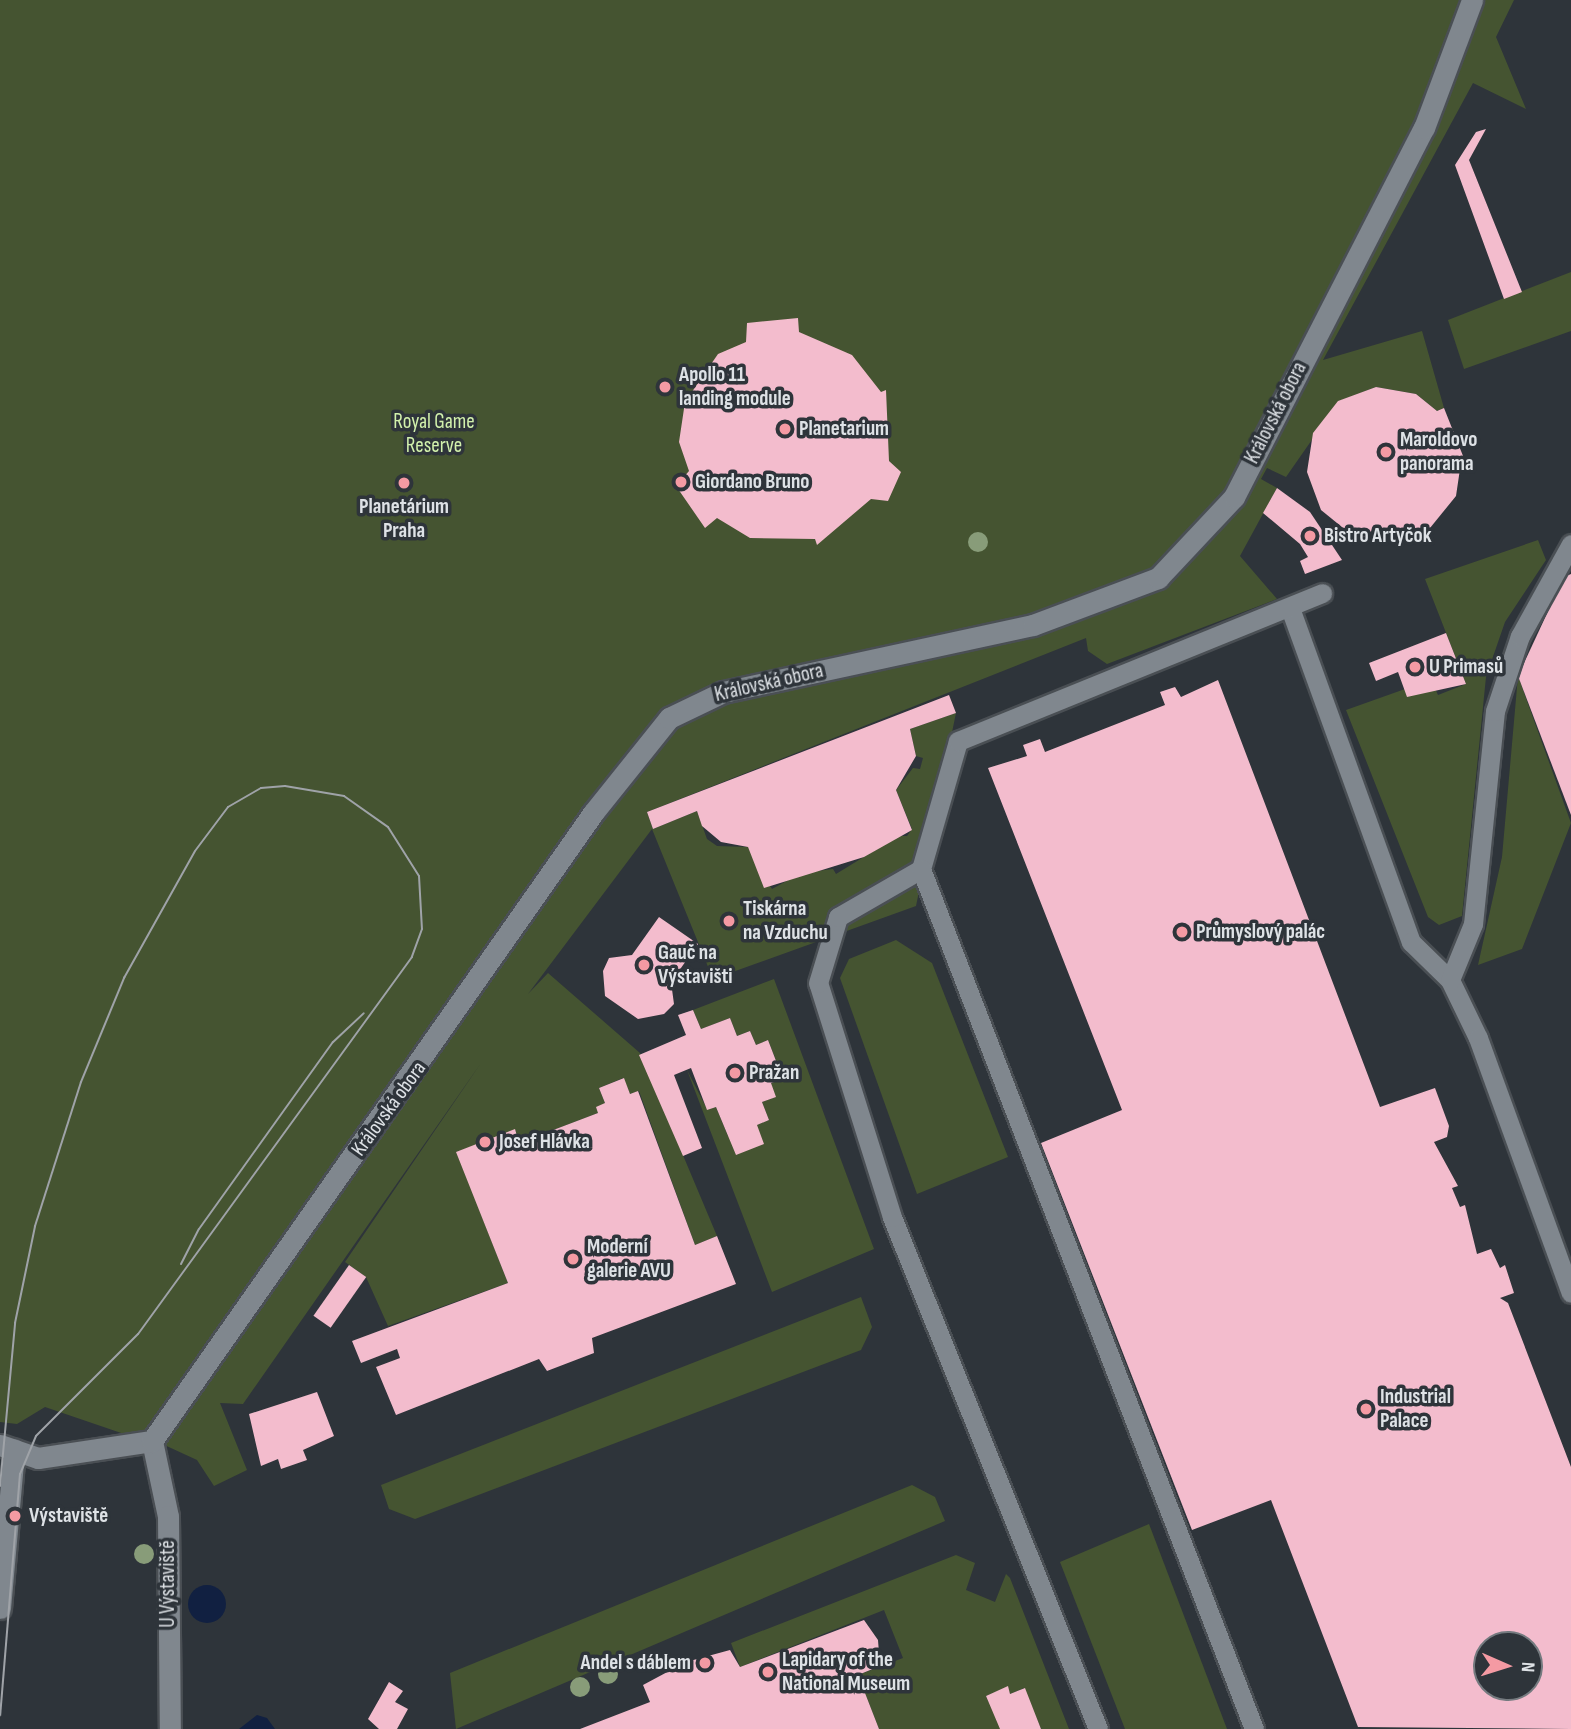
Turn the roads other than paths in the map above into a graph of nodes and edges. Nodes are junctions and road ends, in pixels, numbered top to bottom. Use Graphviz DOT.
graph roads {
  1 [pos="1472,0"];
  2 [pos="1571,544"];
  3 [pos="1322,593"];
  4 [pos="1290,608"];
  5 [pos="921,869"];
  6 [pos="1450,980"];
  7 [pos="1571,1293"];
  8 [pos="152,1441"];
  9 [pos="7,1447"];
  10 [pos="0,1608"];
  11 [pos="170,1729"];
  12 [pos="1098,1729"];
  13 [pos="1254,1729"];
  1 -- 8 [label="street, Královská obora"];
  2 -- 6 [label="lane"];
  3 -- 4 [label="lane"];
  4 -- 5 [label="lane"];
  4 -- 6 [label="lane"];
  5 -- 12 [label="lane"];
  5 -- 13 [label="lane"];
  6 -- 7 [label="lane"];
  8 -- 9 [label="street"];
  8 -- 11 [label="street, U Výstaviště"];
  9 -- 10 [label="street"];
}
